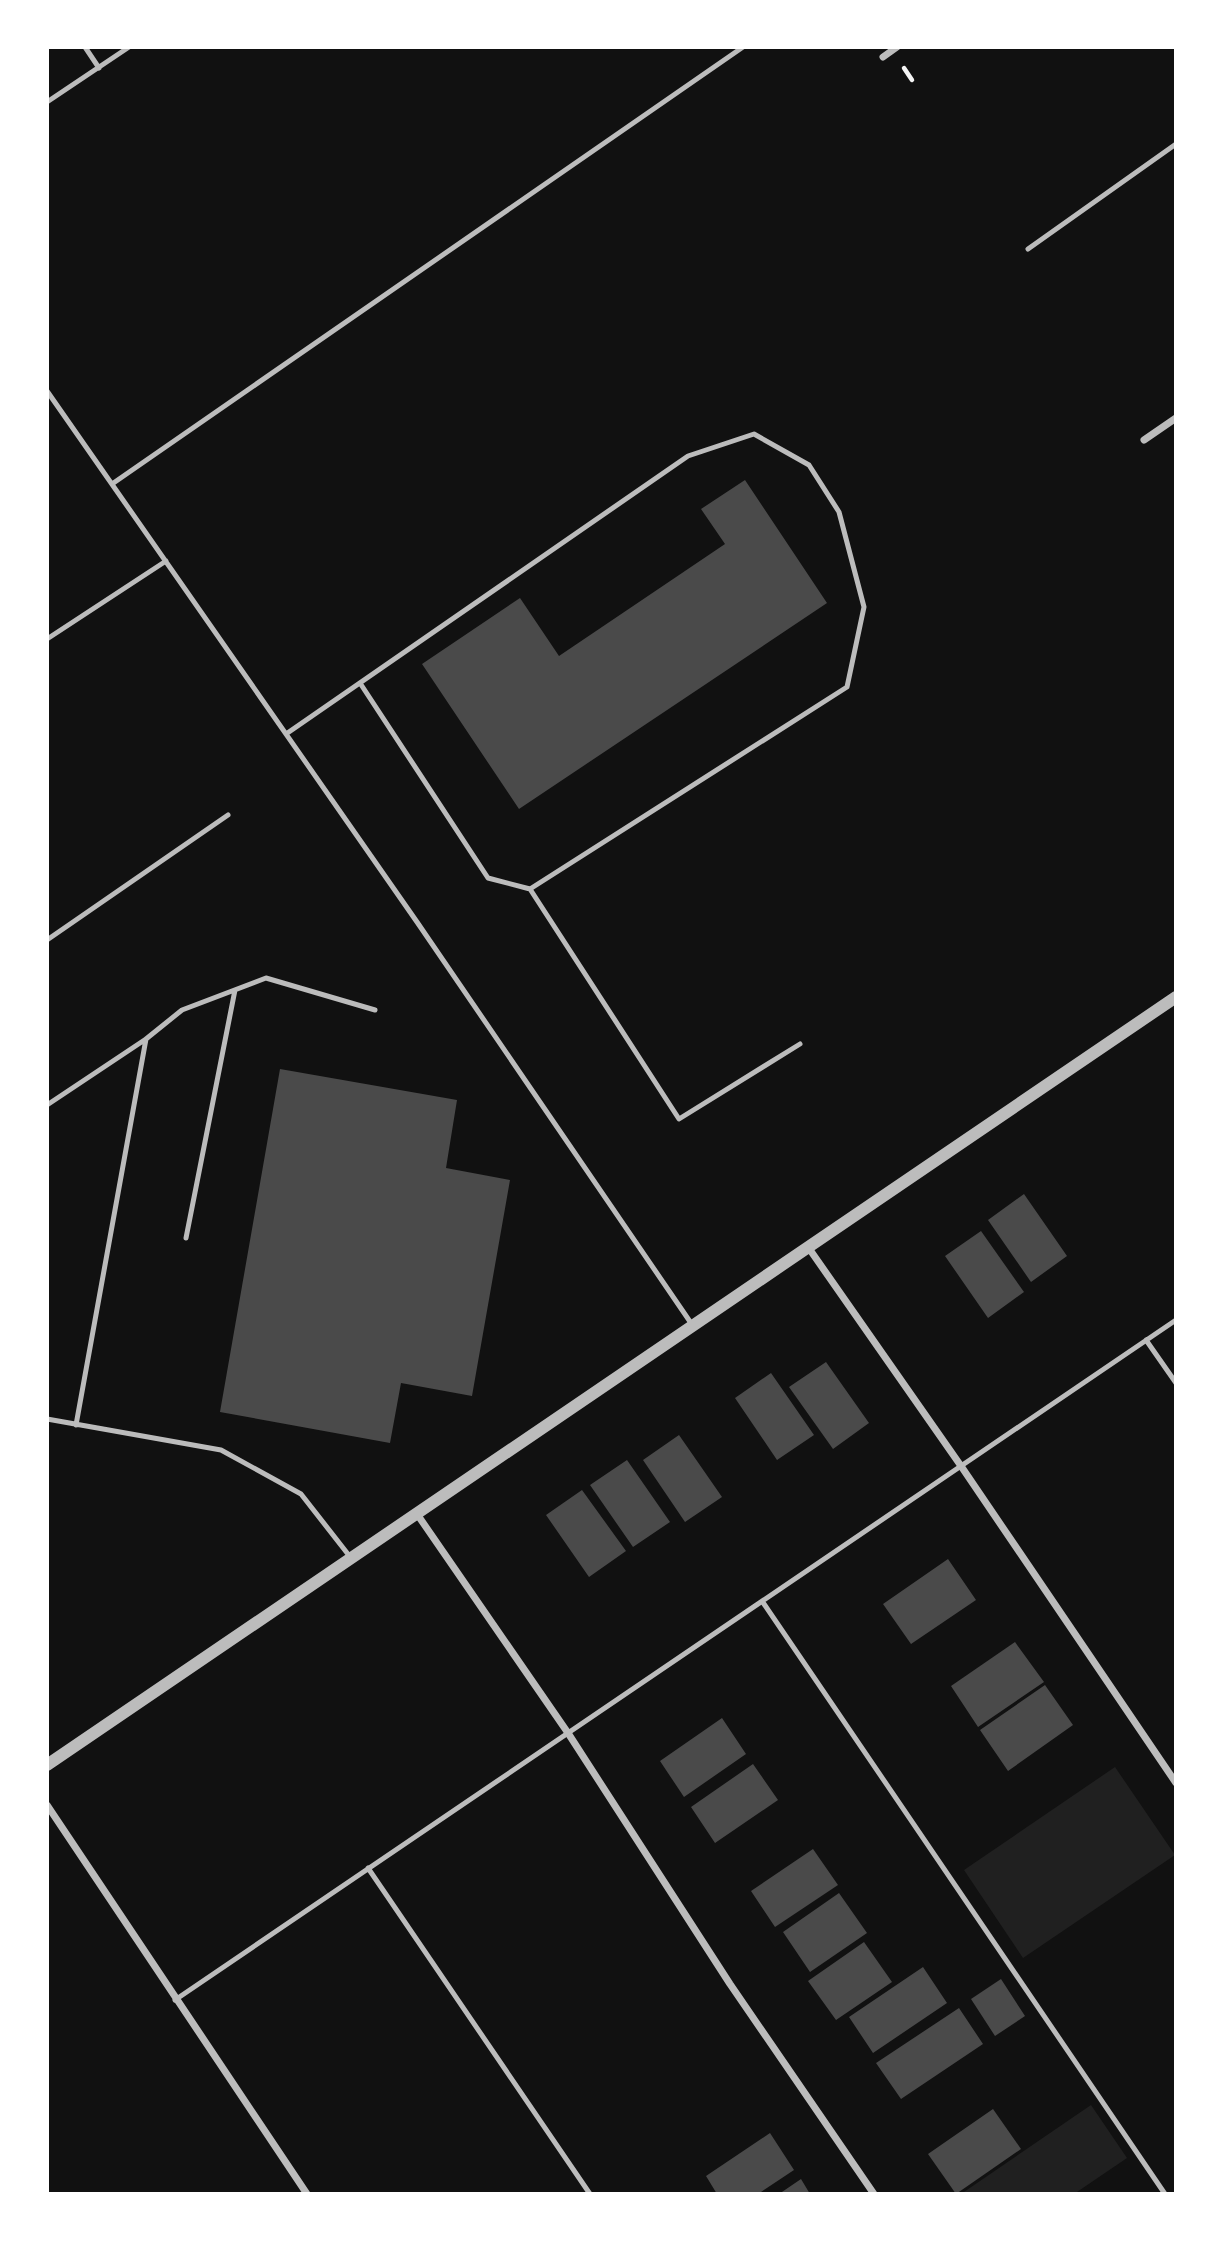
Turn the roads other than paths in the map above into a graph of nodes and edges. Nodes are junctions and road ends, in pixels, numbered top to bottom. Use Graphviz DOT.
graph roads {
  1 [pos="85,47"];
  2 [pos="130,47"];
  3 [pos="743,47"];
  4 [pos="897,47"];
  5 [pos="883,57"];
  6 [pos="99,68"];
  7 [pos="47,102"];
  8 [pos="1176,144"];
  9 [pos="1028,249"];
  10 [pos="47,391"];
  11 [pos="1176,418"];
  12 [pos="1144,440"];
  13 [pos="112,484"];
  14 [pos="166,561"];
  15 [pos="47,639"];
  16 [pos="360,683"];
  17 [pos="286,734"];
  18 [pos="228,815"];
  19 [pos="530,889"];
  20 [pos="47,940"];
  21 [pos="234,990"];
  22 [pos="1176,997"];
  23 [pos="375,1010"];
  24 [pos="146,1039"];
  25 [pos="800,1044"];
  26 [pos="47,1105"];
  27 [pos="186,1238"];
  28 [pos="808,1247"];
  29 [pos="1176,1320"];
  30 [pos="693,1326"];
  31 [pos="1146,1340"];
  32 [pos="1176,1383"];
  33 [pos="47,1419"];
  34 [pos="76,1425"];
  35 [pos="961,1466"];
  36 [pos="417,1514"];
  37 [pos="351,1558"];
  38 [pos="762,1601"];
  39 [pos="568,1733"];
  40 [pos="47,1765"];
  41 [pos="1176,1783"];
  42 [pos="47,1805"];
  43 [pos="368,1868"];
  44 [pos="176,2000"];
  45 [pos="307,2194"];
  46 [pos="590,2194"];
  47 [pos="874,2194"];
  48 [pos="1165,2194"];
  1 -- 6 [label="lane"];
  2 -- 6 [label="lane"];
  3 -- 13 [label="lane"];
  4 -- 5 [label="street"];
  6 -- 7 [label="lane"];
  8 -- 9 [label="lane"];
  10 -- 13 [label="lane"];
  11 -- 12 [label="street"];
  13 -- 14 [label="lane"];
  14 -- 15 [label="lane"];
  14 -- 17 [label="lane"];
  16 -- 17 [label="lane"];
  16 -- 19 [label="lane"];
  16 -- 19 [label="lane"];
  17 -- 30 [label="lane"];
  18 -- 20 [label="lane"];
  19 -- 25 [label="lane"];
  21 -- 23 [label="lane"];
  21 -- 24 [label="lane"];
  21 -- 27 [label="lane"];
  22 -- 28 [label="street"];
  24 -- 26 [label="lane"];
  24 -- 34 [label="lane"];
  28 -- 30 [label="street"];
  28 -- 35 [label="street"];
  29 -- 31 [label="lane"];
  30 -- 36 [label="street"];
  31 -- 32 [label="lane"];
  31 -- 35 [label="lane"];
  33 -- 34 [label="lane"];
  34 -- 37 [label="lane"];
  35 -- 38 [label="lane"];
  35 -- 41 [label="street"];
  36 -- 37 [label="street"];
  36 -- 39 [label="street"];
  37 -- 40 [label="street"];
  38 -- 39 [label="lane"];
  38 -- 48 [label="lane"];
  39 -- 43 [label="lane"];
  39 -- 47 [label="street"];
  42 -- 44 [label="street"];
  43 -- 44 [label="lane"];
  43 -- 46 [label="lane"];
  44 -- 45 [label="street"];
}
